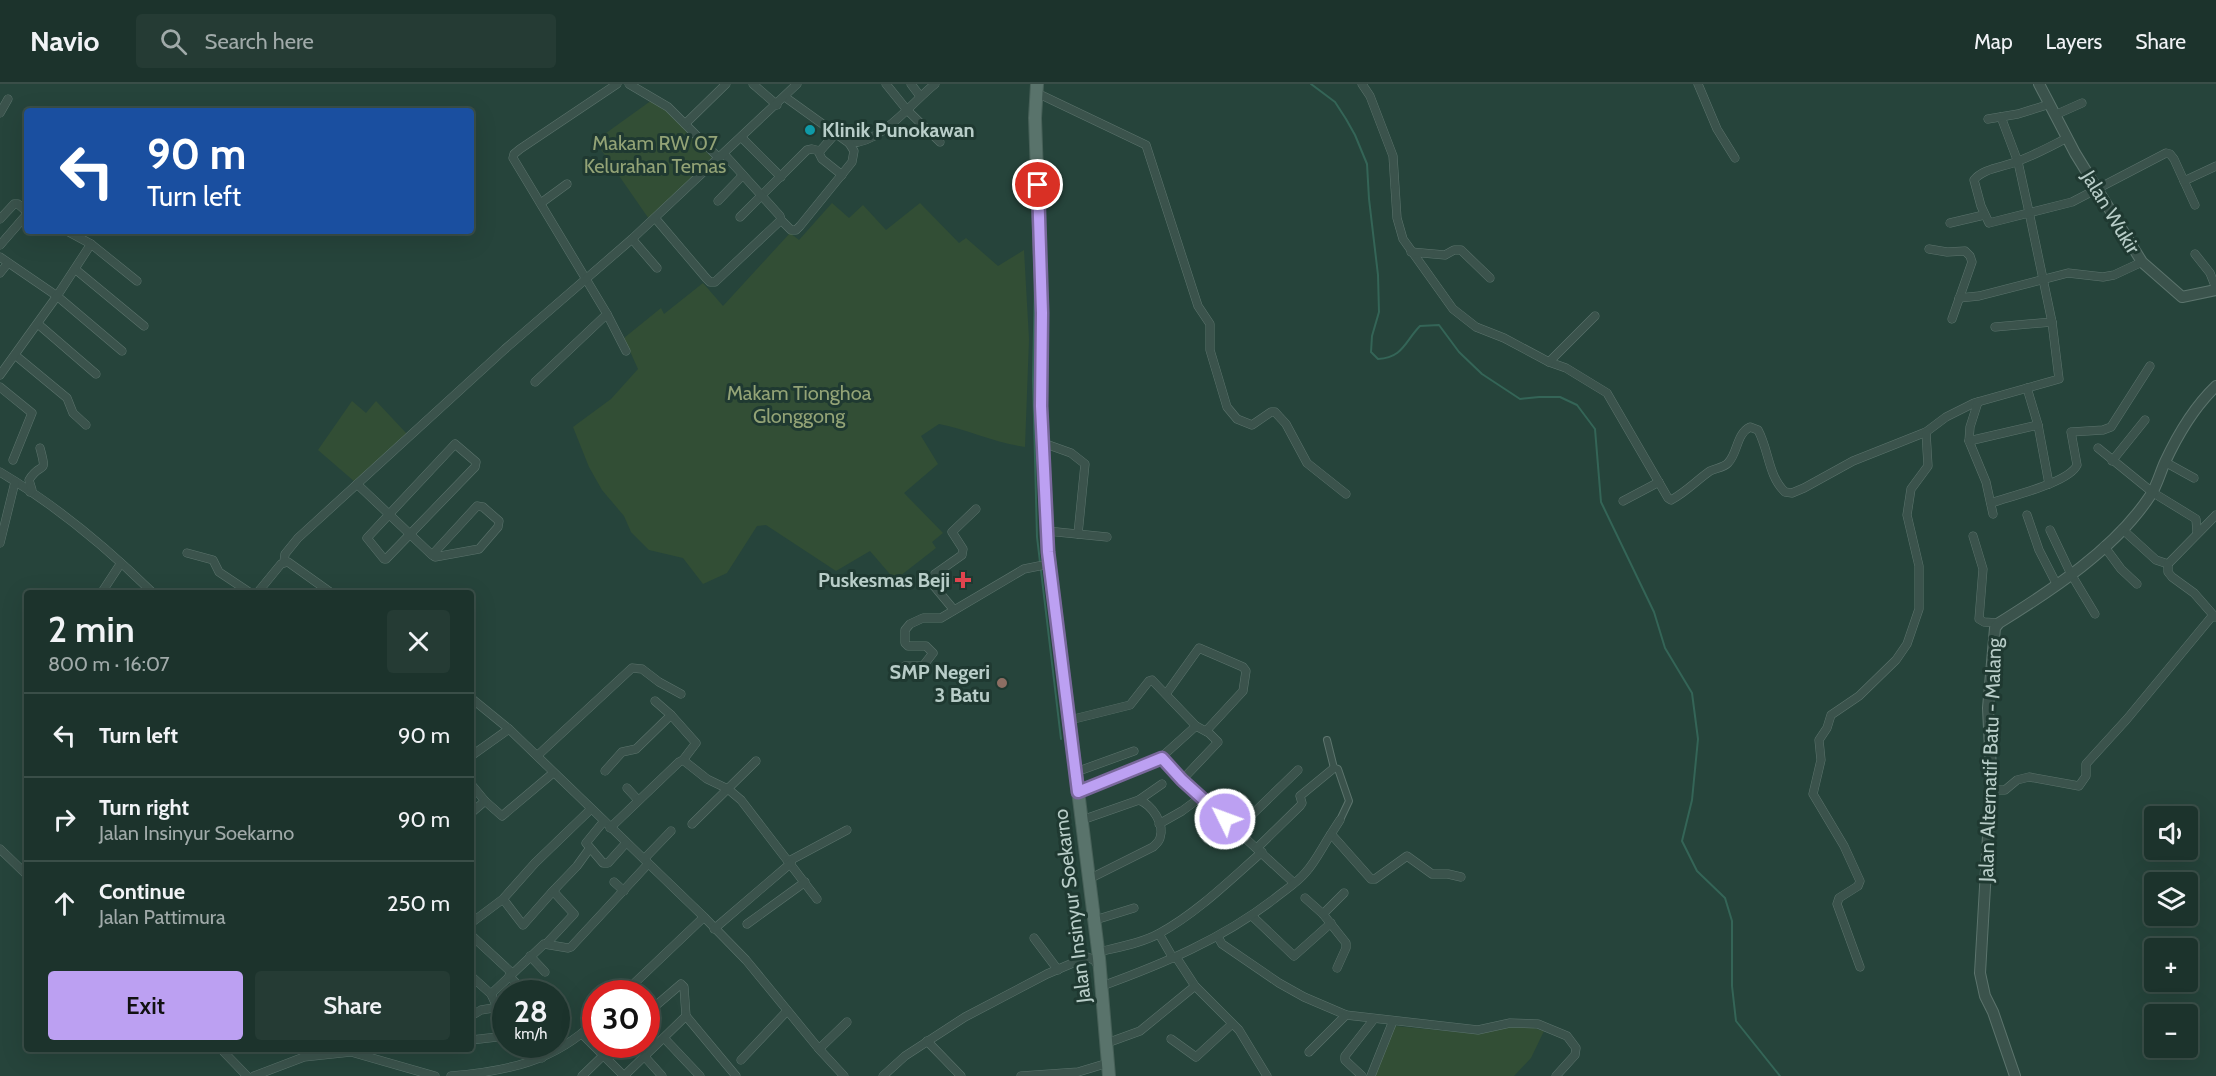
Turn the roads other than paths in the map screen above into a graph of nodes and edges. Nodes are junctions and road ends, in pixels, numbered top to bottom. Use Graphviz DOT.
graph roads {
  1 [pos="617,84"];
  2 [pos="628,84"];
  3 [pos="726,84"];
  4 [pos="753,84"];
  5 [pos="798,84"];
  6 [pos="886,84"];
  7 [pos="911,84"];
  8 [pos="934,84"];
  9 [pos="1362,84"];
  10 [pos="1698,84"];
  11 [pos="2039,84"];
  12 [pos="643,87"];
  13 [pos="1035,87"];
  14 [pos="920,96"];
  15 [pos="785,97"];
  16 [pos="8,99"];
  17 [pos="2082,103"];
  18 [pos="2050,104"];
  19 [pos="777,105"];
  20 [pos="907,110"];
  21 [pos="0,113"];
  22 [pos="2055,115"];
  23 [pos="2001,117"];
  24 [pos="1988,119"];
  25 [pos="686,124"];
  26 [pos="836,133"];
  27 [pos="742,138"];
  28 [pos="2067,138"];
  29 [pos="940,142"];
  30 [pos="849,143"];
  31 [pos="818,151"];
  32 [pos="722,156"];
  33 [pos="1735,158"];
  34 [pos="2018,162"];
  35 [pos="2216,166"];
  36 [pos="743,175"];
  37 [pos="842,175"];
  38 [pos="780,177"];
  39 [pos="2184,181"];
  40 [pos="567,184"];
  41 [pos="2097,189"];
  42 [pos="762,196"];
  43 [pos="718,201"];
  44 [pos="541,203"];
  45 [pos="2194,205"];
  46 [pos="24,210"];
  47 [pos="2029,212"];
  48 [pos="1984,215"];
  49 [pos="24,217"];
  50 [pos="655,218"];
  51 [pos="740,218"];
  52 [pos="0,219"];
  53 [pos="781,220"];
  54 [pos="1950,223"];
  55 [pos="73,234"];
  56 [pos="632,239"];
  57 [pos="91,244"];
  58 [pos="0,245"];
  59 [pos="1929,249"];
  60 [pos="1411,252"];
  61 [pos="2195,254"];
  62 [pos="0,257"];
  63 [pos="2142,262"];
  64 [pos="8,263"];
  65 [pos="657,268"];
  66 [pos="75,269"];
  67 [pos="2213,271"];
  68 [pos="0,273"];
  69 [pos="1490,278"];
  70 [pos="586,279"];
  71 [pos="2043,279"];
  72 [pos="137,280"];
  73 [pos="2216,289"];
  74 [pos="57,296"];
  75 [pos="1959,298"];
  76 [pos="607,314"];
  77 [pos="1595,316"];
  78 [pos="1952,319"];
  79 [pos="2052,322"];
  80 [pos="38,324"];
  81 [pos="144,326"];
  82 [pos="1995,327"];
  83 [pos="122,351"];
  84 [pos="626,351"];
  85 [pos="15,355"];
  86 [pos="1549,362"];
  87 [pos="2150,366"];
  88 [pos="96,374"];
  89 [pos="0,375"];
  90 [pos="535,382"];
  91 [pos="2216,386"];
  92 [pos="0,387"];
  93 [pos="2027,388"];
  94 [pos="1978,402"];
  95 [pos="2145,420"];
  96 [pos="86,425"];
  97 [pos="2038,425"];
  98 [pos="1926,432"];
  99 [pos="1969,441"];
  100 [pos="1043,443"];
  101 [pos="40,448"];
  102 [pos="2098,448"];
  103 [pos="13,460"];
  104 [pos="2112,460"];
  105 [pos="2165,462"];
  106 [pos="0,472"];
  107 [pos="2194,478"];
  108 [pos="15,482"];
  109 [pos="1659,482"];
  110 [pos="357,484"];
  111 [pos="2049,484"];
  112 [pos="30,492"];
  113 [pos="2152,492"];
  114 [pos="1346,494"];
  115 [pos="1623,501"];
  116 [pos="1991,502"];
  117 [pos="976,508"];
  118 [pos="1993,514"];
  119 [pos="2027,514"];
  120 [pos="388,515"];
  121 [pos="2216,515"];
  122 [pos="2122,529"];
  123 [pos="2050,530"];
  124 [pos="1047,531"];
  125 [pos="2197,533"];
  126 [pos="1078,534"];
  127 [pos="410,536"];
  128 [pos="1973,536"];
  129 [pos="1107,537"];
  130 [pos="0,543"];
  131 [pos="2104,546"];
  132 [pos="188,553"];
  133 [pos="432,555"];
  134 [pos="284,562"];
  135 [pos="1045,562"];
  136 [pos="2161,562"];
  137 [pos="121,563"];
  138 [pos="2071,574"];
  139 [pos="2137,584"];
  140 [pos="2057,585"];
  141 [pos="103,590"];
  142 [pos="150,590"];
  143 [pos="246,590"];
  144 [pos="260,590"];
  145 [pos="327,590"];
  146 [pos="954,610"];
  147 [pos="2095,614"];
  148 [pos="2215,616"];
  149 [pos="1999,623"];
  150 [pos="904,666"];
  151 [pos="681,694"];
  152 [pos="1166,694"];
  153 [pos="474,700"];
  154 [pos="654,701"];
  155 [pos="670,715"];
  156 [pos="1070,720"];
  157 [pos="1196,726"];
  158 [pos="509,729"];
  159 [pos="1206,731"];
  160 [pos="1327,740"];
  161 [pos="1134,751"];
  162 [pos="474,754"];
  163 [pos="537,756"];
  164 [pos="1162,758"];
  165 [pos="683,760"];
  166 [pos="756,761"];
  167 [pos="1334,768"];
  168 [pos="1298,770"];
  169 [pos="605,771"];
  170 [pos="1076,772"];
  171 [pos="553,773"];
  172 [pos="1182,780"];
  173 [pos="1162,784"];
  174 [pos="474,788"];
  175 [pos="627,788"];
  176 [pos="728,789"];
  177 [pos="1992,790"];
  178 [pos="1078,792"];
  179 [pos="1201,797"];
  180 [pos="638,800"];
  181 [pos="1139,800"];
  182 [pos="484,801"];
  183 [pos="591,808"];
  184 [pos="474,810"];
  185 [pos="1082,820"];
  186 [pos="1340,820"];
  187 [pos="692,824"];
  188 [pos="1159,824"];
  189 [pos="607,825"];
  190 [pos="847,830"];
  191 [pos="1238,830"];
  192 [pos="671,831"];
  193 [pos="1331,834"];
  194 [pos="626,843"];
  195 [pos="590,848"];
  196 [pos="0,849"];
  197 [pos="1260,850"];
  198 [pos="646,862"];
  199 [pos="790,862"];
  200 [pos="24,872"];
  201 [pos="1461,878"];
  202 [pos="1089,879"];
  203 [pos="614,882"];
  204 [pos="805,882"];
  205 [pos="1294,883"];
  206 [pos="553,891"];
  207 [pos="624,891"];
  208 [pos="1344,893"];
  209 [pos="1305,898"];
  210 [pos="503,899"];
  211 [pos="817,899"];
  212 [pos="1134,908"];
  213 [pos="1323,914"];
  214 [pos="1252,916"];
  215 [pos="704,917"];
  216 [pos="1095,920"];
  217 [pos="474,921"];
  218 [pos="1331,923"];
  219 [pos="747,924"];
  220 [pos="714,929"];
  221 [pos="1159,934"];
  222 [pos="474,938"];
  223 [pos="1035,938"];
  224 [pos="1218,938"];
  225 [pos="547,944"];
  226 [pos="1098,952"];
  227 [pos="530,956"];
  228 [pos="1174,957"];
  229 [pos="1860,967"];
  230 [pos="1337,968"];
  231 [pos="1058,969"];
  232 [pos="1100,969"];
  233 [pos="545,972"];
  234 [pos="511,974"];
  235 [pos="474,979"];
  236 [pos="516,980"];
  237 [pos="640,980"];
  238 [pos="1102,986"];
  239 [pos="1195,986"];
  240 [pos="491,994"];
  241 [pos="660,1001"];
  242 [pos="492,1008"];
  243 [pos="787,1011"];
  244 [pos="474,1014"];
  245 [pos="1346,1015"];
  246 [pos="686,1016"];
  247 [pos="1374,1019"];
  248 [pos="1392,1021"];
  249 [pos="847,1022"];
  250 [pos="1232,1024"];
  251 [pos="582,1034"];
  252 [pos="492,1038"];
  253 [pos="664,1038"];
  254 [pos="474,1040"];
  255 [pos="1171,1040"];
  256 [pos="927,1041"];
  257 [pos="570,1042"];
  258 [pos="660,1042"];
  259 [pos="1107,1043"];
  260 [pos="819,1049"];
  261 [pos="224,1052"];
  262 [pos="338,1052"];
  263 [pos="357,1052"];
  264 [pos="1309,1052"];
  265 [pos="542,1058"];
  266 [pos="601,1058"];
  267 [pos="605,1058"];
  268 [pos="644,1058"];
  269 [pos="646,1058"];
  270 [pos="741,1060"];
  271 [pos="1108,1070"];
  272 [pos="248,1076"];
  273 [pos="254,1076"];
  274 [pos="435,1076"];
  275 [pos="451,1076"];
  276 [pos="582,1076"];
  277 [pos="662,1076"];
  278 [pos="700,1076"];
  279 [pos="736,1076"];
  280 [pos="844,1076"];
  281 [pos="883,1076"];
  282 [pos="961,1076"];
  283 [pos="1021,1076"];
  284 [pos="1267,1076"];
  285 [pos="1362,1076"];
  286 [pos="1371,1076"];
  287 [pos="1556,1076"];
  288 [pos="2015,1076"];
  1 -- 44 [label="street"];
  2 -- 12 [label="street"];
  3 -- 25 [label="street"];
  4 -- 19 [label="street"];
  5 -- 15 [label="street"];
  6 -- 20 [label="street"];
  7 -- 14 [label="street"];
  8 -- 14 [label="street"];
  9 -- 60 [label="street"];
  10 -- 33 [label="street"];
  11 -- 18 [label="street, Jalan Wukir"];
  12 -- 25 [label="street"];
  13 -- 100 [label="main road, Jalan Insinyur Soekarno"];
  13 -- 114 [label="street"];
  14 -- 20 [label="street"];
  15 -- 19 [label="street"];
  15 -- 26 [label="street"];
  16 -- 21 [label="street"];
  17 -- 22 [label="street"];
  18 -- 22 [label="street, Jalan Wukir"];
  18 -- 23 [label="street"];
  19 -- 27 [label="street"];
  20 -- 29 [label="street"];
  20 -- 30 [label="street"];
  22 -- 28 [label="street, Jalan Wukir"];
  23 -- 24 [label="street"];
  23 -- 34 [label="street"];
  25 -- 32 [label="street"];
  26 -- 30 [label="street"];
  26 -- 31 [label="street"];
  27 -- 32 [label="street"];
  27 -- 38 [label="street"];
  28 -- 34 [label="street"];
  28 -- 41 [label="street, Jalan Wukir"];
  30 -- 37 [label="street"];
  31 -- 37 [label="street"];
  31 -- 38 [label="street"];
  32 -- 36 [label="street"];
  32 -- 50 [label="street"];
  34 -- 47 [label="street"];
  34 -- 48 [label="street"];
  35 -- 39 [label="street"];
  36 -- 42 [label="street"];
  36 -- 43 [label="street"];
  37 -- 53 [label="street"];
  38 -- 42 [label="street"];
  39 -- 41 [label="street"];
  39 -- 45 [label="street"];
  40 -- 44 [label="street"];
  41 -- 47 [label="street"];
  41 -- 63 [label="street, Jalan Wukir"];
  42 -- 51 [label="street"];
  42 -- 53 [label="street"];
  44 -- 70 [label="street"];
  46 -- 52 [label="street"];
  47 -- 48 [label="street"];
  47 -- 71 [label="street"];
  48 -- 54 [label="street"];
  49 -- 58 [label="street"];
  50 -- 53 [label="street"];
  50 -- 56 [label="street"];
  55 -- 57 [label="street"];
  56 -- 65 [label="street"];
  56 -- 70 [label="street"];
  57 -- 66 [label="street"];
  57 -- 72 [label="street"];
  59 -- 75 [label="street"];
  60 -- 69 [label="street"];
  60 -- 86 [label="street"];
  61 -- 67 [label="street"];
  62 -- 64 [label="street"];
  63 -- 71 [label="street"];
  63 -- 73 [label="street, Jalan Wukir"];
  64 -- 68 [label="street"];
  64 -- 74 [label="street"];
  66 -- 74 [label="street"];
  66 -- 81 [label="street"];
  67 -- 73 [label="street"];
  70 -- 76 [label="street"];
  70 -- 110 [label="street"];
  71 -- 75 [label="street"];
  71 -- 79 [label="street"];
  74 -- 80 [label="street"];
  74 -- 83 [label="street"];
  75 -- 78 [label="street"];
  76 -- 84 [label="street"];
  76 -- 90 [label="street"];
  77 -- 86 [label="street"];
  79 -- 82 [label="street"];
  79 -- 93 [label="street"];
  80 -- 85 [label="street"];
  80 -- 88 [label="street"];
  85 -- 89 [label="street"];
  85 -- 96 [label="street"];
  86 -- 109 [label="street"];
  87 -- 111 [label="street"];
  91 -- 105 [label="street, Jalan Alternatif Batu - Malang"];
  92 -- 103 [label="street"];
  93 -- 94 [label="street"];
  93 -- 97 [label="street"];
  94 -- 98 [label="street"];
  94 -- 99 [label="street"];
  95 -- 104 [label="street"];
  97 -- 99 [label="street"];
  97 -- 111 [label="street"];
  98 -- 109 [label="street"];
  98 -- 229 [label="street"];
  99 -- 116 [label="street"];
  100 -- 124 [label="main road, Jalan Insinyur Soekarno"];
  100 -- 126 [label="street"];
  101 -- 112 [label="street"];
  102 -- 104 [label="street"];
  104 -- 113 [label="street"];
  105 -- 107 [label="street"];
  105 -- 113 [label="street, Jalan Alternatif Batu - Malang"];
  106 -- 108 [label="street"];
  108 -- 112 [label="street"];
  108 -- 130 [label="street"];
  109 -- 115 [label="street"];
  110 -- 120 [label="street"];
  110 -- 134 [label="street"];
  111 -- 116 [label="street"];
  112 -- 137 [label="street"];
  113 -- 122 [label="street, Jalan Alternatif Batu - Malang"];
  113 -- 125 [label="street"];
  116 -- 118 [label="street"];
  117 -- 146 [label="street"];
  119 -- 140 [label="street"];
  120 -- 127 [label="street"];
  120 -- 127 [label="street"];
  120 -- 127 [label="street"];
  121 -- 125 [label="street"];
  122 -- 131 [label="street, Jalan Alternatif Batu - Malang"];
  122 -- 136 [label="street"];
  123 -- 138 [label="street"];
  124 -- 126 [label="street"];
  124 -- 135 [label="main road, Jalan Insinyur Soekarno"];
  125 -- 136 [label="street"];
  126 -- 129 [label="street"];
  127 -- 133 [label="street"];
  128 -- 149 [label="street"];
  131 -- 138 [label="street, Jalan Alternatif Batu - Malang"];
  131 -- 139 [label="street"];
  132 -- 143 [label="street"];
  133 -- 133 [label="street"];
  134 -- 144 [label="street"];
  134 -- 145 [label="street"];
  135 -- 146 [label="street"];
  135 -- 156 [label="main road, Jalan Insinyur Soekarno"];
  136 -- 148 [label="street"];
  137 -- 141 [label="street"];
  137 -- 142 [label="street"];
  138 -- 140 [label="street, Jalan Alternatif Batu - Malang"];
  138 -- 147 [label="street"];
  140 -- 149 [label="street, Jalan Alternatif Batu - Malang"];
  146 -- 150 [label="street"];
  148 -- 177 [label="street"];
  149 -- 177 [label="street, Jalan Alternatif Batu - Malang"];
  151 -- 163 [label="street"];
  152 -- 156 [label="street"];
  152 -- 157 [label="street"];
  152 -- 159 [label="street"];
  153 -- 158 [label="street"];
  154 -- 155 [label="street"];
  155 -- 165 [label="street"];
  155 -- 169 [label="street"];
  156 -- 170 [label="main road, Jalan Insinyur Soekarno"];
  157 -- 159 [label="street"];
  157 -- 164 [label="street"];
  158 -- 162 [label="street"];
  158 -- 163 [label="street"];
  159 -- 172 [label="street"];
  160 -- 167 [label="street"];
  161 -- 170 [label="street"];
  163 -- 171 [label="street"];
  164 -- 172 [label="street"];
  164 -- 178 [label="street"];
  165 -- 176 [label="street"];
  165 -- 180 [label="street"];
  166 -- 176 [label="street"];
  167 -- 186 [label="street"];
  167 -- 197 [label="street"];
  168 -- 191 [label="street"];
  170 -- 178 [label="main road, Jalan Insinyur Soekarno"];
  171 -- 182 [label="street"];
  171 -- 183 [label="street"];
  172 -- 179 [label="street"];
  173 -- 181 [label="street"];
  174 -- 182 [label="street"];
  175 -- 180 [label="street"];
  176 -- 187 [label="street"];
  176 -- 199 [label="street"];
  177 -- 288 [label="street, Jalan Alternatif Batu - Malang"];
  178 -- 185 [label="main road, Jalan Insinyur Soekarno"];
  179 -- 188 [label="street"];
  179 -- 191 [label="street"];
  180 -- 189 [label="street"];
  181 -- 185 [label="street"];
  181 -- 188 [label="street"];
  182 -- 184 [label="street"];
  183 -- 189 [label="street"];
  183 -- 210 [label="street"];
  185 -- 202 [label="main road, Jalan Insinyur Soekarno"];
  186 -- 193 [label="street"];
  188 -- 202 [label="street"];
  189 -- 194 [label="street"];
  189 -- 195 [label="street"];
  190 -- 199 [label="street"];
  191 -- 197 [label="street"];
  192 -- 198 [label="street"];
  193 -- 201 [label="street"];
  193 -- 205 [label="street"];
  194 -- 195 [label="street"];
  194 -- 198 [label="street"];
  195 -- 206 [label="street"];
  196 -- 200 [label="street"];
  197 -- 205 [label="street"];
  197 -- 221 [label="street"];
  198 -- 207 [label="street"];
  198 -- 215 [label="street"];
  199 -- 204 [label="street"];
  199 -- 220 [label="street"];
  202 -- 216 [label="main road, Jalan Insinyur Soekarno"];
  203 -- 207 [label="street"];
  204 -- 211 [label="street"];
  204 -- 219 [label="street"];
  205 -- 214 [label="street"];
  206 -- 210 [label="street"];
  206 -- 225 [label="street"];
  207 -- 225 [label="street"];
  208 -- 213 [label="street"];
  209 -- 213 [label="street"];
  210 -- 217 [label="street"];
  212 -- 216 [label="street"];
  213 -- 218 [label="street"];
  214 -- 218 [label="street"];
  214 -- 224 [label="street"];
  215 -- 220 [label="street"];
  215 -- 237 [label="street"];
  216 -- 226 [label="main road, Jalan Insinyur Soekarno"];
  218 -- 230 [label="street"];
  220 -- 243 [label="street"];
  221 -- 226 [label="street"];
  221 -- 228 [label="street"];
  222 -- 234 [label="street"];
  223 -- 231 [label="street"];
  224 -- 228 [label="street"];
  224 -- 245 [label="street"];
  225 -- 227 [label="street"];
  226 -- 232 [label="main road, Jalan Insinyur Soekarno"];
  227 -- 233 [label="street"];
  227 -- 234 [label="street"];
  228 -- 238 [label="street"];
  228 -- 239 [label="street"];
  231 -- 232 [label="street"];
  231 -- 256 [label="street"];
  232 -- 238 [label="main road, Jalan Insinyur Soekarno"];
  234 -- 236 [label="street"];
  234 -- 240 [label="street"];
  235 -- 240 [label="street"];
  238 -- 259 [label="main road, Jalan Insinyur Soekarno"];
  239 -- 250 [label="street"];
  239 -- 259 [label="street"];
  241 -- 246 [label="street"];
  242 -- 244 [label="street"];
  243 -- 260 [label="street"];
  243 -- 270 [label="street"];
  245 -- 247 [label="street"];
  245 -- 264 [label="street"];
  246 -- 253 [label="street"];
  246 -- 279 [label="street"];
  247 -- 248 [label="street"];
  247 -- 285 [label="street"];
  248 -- 286 [label="street"];
  248 -- 287 [label="street"];
  249 -- 260 [label="street"];
  250 -- 255 [label="street"];
  250 -- 284 [label="street"];
  251 -- 257 [label="street"];
  252 -- 254 [label="street"];
  253 -- 258 [label="street"];
  253 -- 278 [label="street"];
  256 -- 281 [label="street"];
  256 -- 282 [label="street"];
  259 -- 271 [label="main road, Jalan Insinyur Soekarno"];
  260 -- 280 [label="street"];
  261 -- 272 [label="street"];
  262 -- 273 [label="street"];
  263 -- 274 [label="street"];
  265 -- 275 [label="street"];
  266 -- 276 [label="street"];
  267 -- 268 [label="street"];
  269 -- 277 [label="street"];
  271 -- 283 [label="street"];
}
